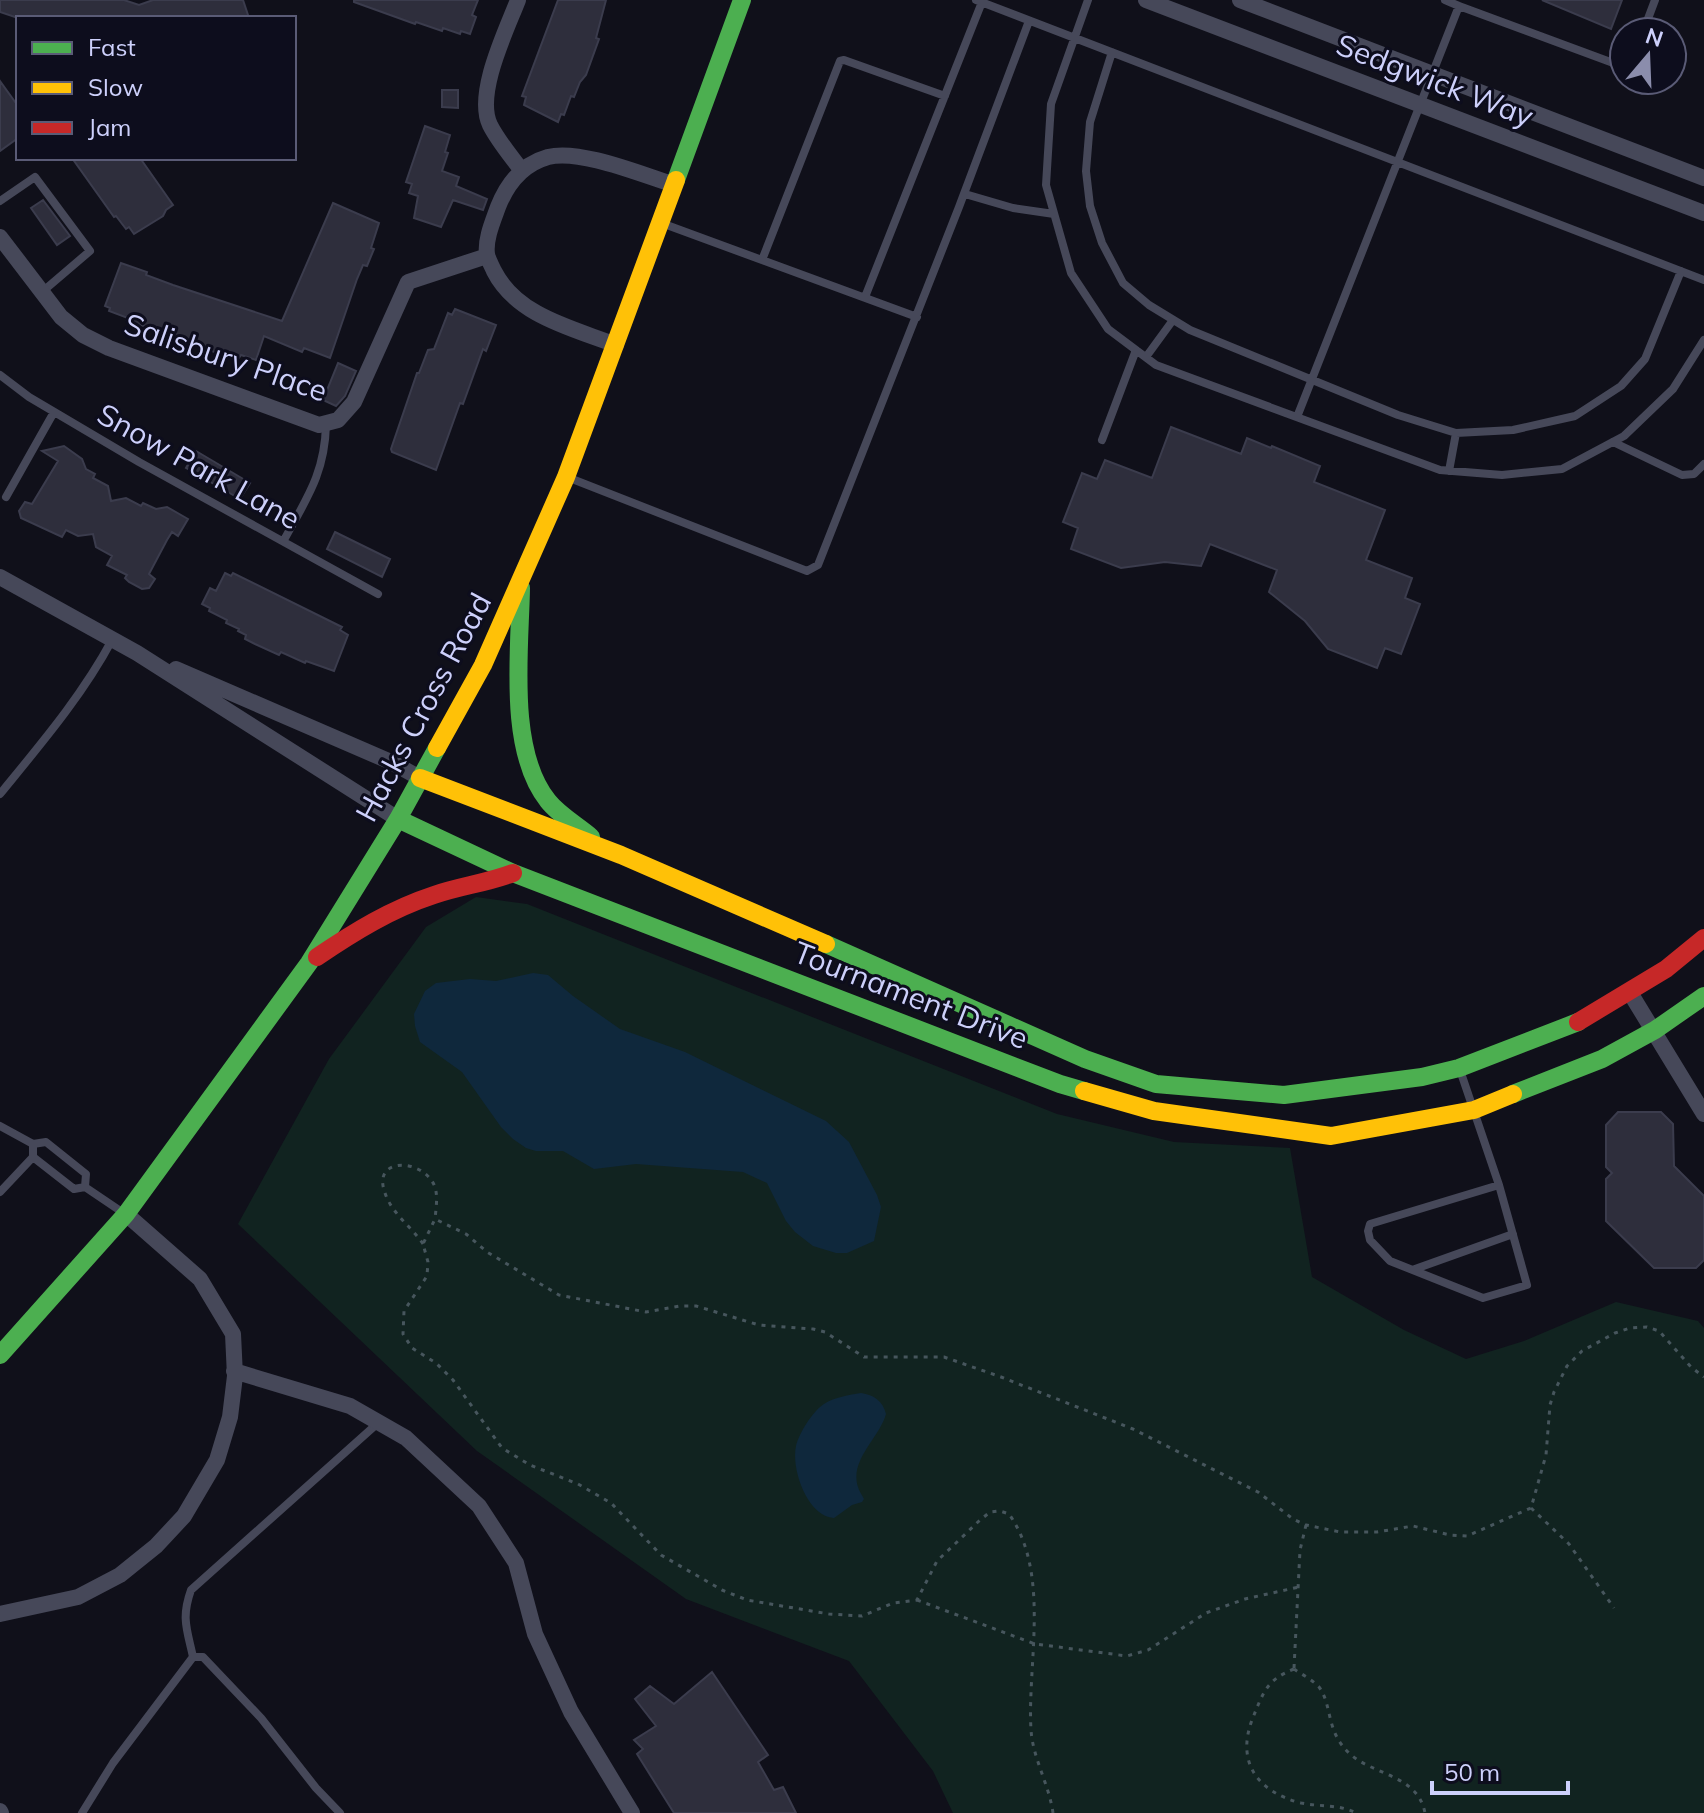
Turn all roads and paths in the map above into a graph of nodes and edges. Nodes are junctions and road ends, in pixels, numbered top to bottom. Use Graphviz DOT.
graph roads {
  1 [pos="518,0"];
  2 [pos="742,0"];
  3 [pos="1088,0"];
  4 [pos="1146,0"];
  5 [pos="1240,0"];
  6 [pos="1445,0"];
  7 [pos="1475,0"];
  8 [pos="979,1"];
  9 [pos="1459,6"];
  10 [pos="1471,11"];
  11 [pos="1029,21"];
  12 [pos="1074,37"];
  13 [pos="1112,52"];
  14 [pos="1608,61"];
  15 [pos="1432,74"];
  16 [pos="945,96"];
  17 [pos="1420,104"];
  18 [pos="1397,162"];
  19 [pos="522,171"];
  20 [pos="1704,178"];
  21 [pos="672,184"];
  22 [pos="965,194"];
  23 [pos="0,201"];
  24 [pos="1704,213"];
  25 [pos="1054,214"];
  26 [pos="659,222"];
  27 [pos="0,237"];
  28 [pos="487,256"];
  29 [pos="762,260"];
  30 [pos="1681,271"];
  31 [pos="1704,280"];
  32 [pos="42,292"];
  33 [pos="865,297"];
  34 [pos="917,317"];
  35 [pos="1173,320"];
  36 [pos="1704,340"];
  37 [pos="616,345"];
  38 [pos="1136,350"];
  39 [pos="1146,357"];
  40 [pos="0,375"];
  41 [pos="1311,380"];
  42 [pos="54,412"];
  43 [pos="1297,417"];
  44 [pos="326,424"];
  45 [pos="1456,433"];
  46 [pos="1102,440"];
  47 [pos="1613,442"];
  48 [pos="1704,464"];
  49 [pos="1449,471"];
  50 [pos="566,477"];
  51 [pos="6,497"];
  52 [pos="284,540"];
  53 [pos="0,577"];
  54 [pos="521,581"];
  55 [pos="378,594"];
  56 [pos="112,640"];
  57 [pos="137,653"];
  58 [pos="420,778"];
  59 [pos="0,794"];
  60 [pos="398,819"];
  61 [pos="605,849"];
  62 [pos="513,873"];
  63 [pos="1704,938"];
  64 [pos="309,963"];
  65 [pos="1629,991"];
  66 [pos="1704,996"];
  67 [pos="1655,1030"];
  68 [pos="1459,1068"];
  69 [pos="1474,1110"];
  70 [pos="1704,1114"];
  71 [pos="0,1126"];
  72 [pos="33,1144"];
  73 [pos="33,1157"];
  74 [pos="1499,1185"];
  75 [pos="85,1187"];
  76 [pos="0,1192"];
  77 [pos="126,1214"];
  78 [pos="435,1219"];
  79 [pos="1513,1234"];
  80 [pos="423,1244"];
  81 [pos="1414,1269"];
  82 [pos="0,1355"];
  83 [pos="234,1371"];
  84 [pos="1704,1377"];
  85 [pos="379,1422"];
  86 [pos="1531,1508"];
  87 [pos="1306,1525"];
  88 [pos="1299,1587"];
  89 [pos="917,1600"];
  90 [pos="1614,1608"];
  91 [pos="0,1614"];
  92 [pos="1035,1644"];
  93 [pos="193,1657"];
  94 [pos="1294,1669"];
  95 [pos="82,1813"];
  96 [pos="340,1813"];
  97 [pos="632,1813"];
  98 [pos="1053,1813"];
  99 [pos="1356,1813"];
  100 [pos="1425,1813"];
  1 -- 19 [label="street"];
  2 -- 21 [label="street, Hacks Cross Road"];
  3 -- 12 [label="lane"];
  4 -- 17 [label="street, Sedgwick Way"];
  5 -- 15 [label="street, Sedgwick Way"];
  6 -- 9 [label="lane"];
  7 -- 10 [label="lane"];
  8 -- 11 [label="lane"];
  8 -- 16 [label="lane"];
  9 -- 10 [label="lane"];
  9 -- 15 [label="lane"];
  10 -- 14 [label="lane"];
  11 -- 12 [label="lane"];
  11 -- 22 [label="lane"];
  12 -- 13 [label="lane"];
  12 -- 25 [label="lane"];
  13 -- 18 [label="lane"];
  13 -- 35 [label="lane"];
  15 -- 17 [label="lane"];
  15 -- 20 [label="street, Sedgwick Way"];
  16 -- 29 [label="lane"];
  16 -- 33 [label="lane"];
  17 -- 18 [label="lane"];
  17 -- 24 [label="street, Sedgwick Way"];
  18 -- 30 [label="lane"];
  18 -- 41 [label="lane"];
  19 -- 21 [label="street"];
  19 -- 28 [label="street"];
  21 -- 26 [label="street, Hacks Cross Road"];
  22 -- 25 [label="lane"];
  22 -- 34 [label="lane"];
  23 -- 32 [label="lane"];
  25 -- 38 [label="lane"];
  26 -- 29 [label="lane"];
  26 -- 37 [label="street, Hacks Cross Road"];
  27 -- 32 [label="street, Salisbury Place"];
  28 -- 37 [label="street"];
  28 -- 44 [label="street, Salisbury Place"];
  29 -- 33 [label="lane"];
  30 -- 31 [label="lane"];
  30 -- 45 [label="lane"];
  32 -- 44 [label="street, Salisbury Place"];
  33 -- 34 [label="lane"];
  34 -- 50 [label="lane"];
  35 -- 39 [label="lane"];
  35 -- 41 [label="lane"];
  36 -- 47 [label="lane"];
  37 -- 50 [label="street, Hacks Cross Road"];
  38 -- 39 [label="lane"];
  38 -- 46 [label="lane"];
  39 -- 43 [label="lane"];
  40 -- 42 [label="lane, Snow Park Lane"];
  41 -- 43 [label="lane"];
  41 -- 45 [label="lane"];
  42 -- 51 [label="lane"];
  42 -- 52 [label="lane, Snow Park Lane"];
  43 -- 49 [label="lane"];
  44 -- 52 [label="lane"];
  45 -- 49 [label="lane"];
  47 -- 48 [label="lane"];
  47 -- 49 [label="lane"];
  50 -- 54 [label="street, Hacks Cross Road"];
  52 -- 55 [label="lane, Snow Park Lane"];
  53 -- 56 [label="street, Tournament Drive"];
  54 -- 58 [label="street, Hacks Cross Road"];
  54 -- 61 [label="street"];
  56 -- 57 [label="street, Tournament Drive"];
  56 -- 59 [label="lane"];
  57 -- 58 [label="street, Tournament Drive"];
  57 -- 60 [label="street, Tournament Drive"];
  58 -- 60 [label="street, Hacks Cross Road"];
  58 -- 61 [label="street, Tournament Drive"];
  60 -- 62 [label="street, Tournament Drive"];
  60 -- 64 [label="street, Hacks Cross Road"];
  61 -- 68 [label="street, Tournament Drive"];
  62 -- 64 [label="street"];
  62 -- 69 [label="street, Tournament Drive"];
  63 -- 65 [label="street, Tournament Drive"];
  64 -- 77 [label="street, Hacks Cross Road"];
  65 -- 67 [label="street"];
  65 -- 68 [label="street, Tournament Drive"];
  66 -- 67 [label="street, Tournament Drive"];
  67 -- 69 [label="street, Tournament Drive"];
  67 -- 70 [label="street"];
  68 -- 69 [label="lane"];
  69 -- 74 [label="lane"];
  71 -- 72 [label="lane"];
  72 -- 73 [label="lane"];
  72 -- 75 [label="lane"];
  73 -- 75 [label="lane"];
  73 -- 76 [label="lane"];
  74 -- 79 [label="lane"];
  74 -- 81 [label="lane"];
  75 -- 77 [label="lane"];
  77 -- 82 [label="street, Hacks Cross Road"];
  77 -- 83 [label="street"];
  78 -- 80 [label="path"];
  78 -- 80 [label="path"];
  78 -- 87 [label="path"];
  79 -- 81 [label="lane"];
  79 -- 81 [label="lane"];
  80 -- 89 [label="path"];
  83 -- 85 [label="street"];
  83 -- 91 [label="street"];
  84 -- 86 [label="path"];
  85 -- 93 [label="lane"];
  85 -- 97 [label="street"];
  86 -- 87 [label="path"];
  86 -- 90 [label="path"];
  87 -- 88 [label="path"];
  88 -- 92 [label="path"];
  88 -- 94 [label="path"];
  89 -- 92 [label="path"];
  89 -- 92 [label="path"];
  92 -- 98 [label="path"];
  93 -- 95 [label="lane"];
  93 -- 96 [label="lane"];
  94 -- 99 [label="path"];
  94 -- 100 [label="path"];
}
